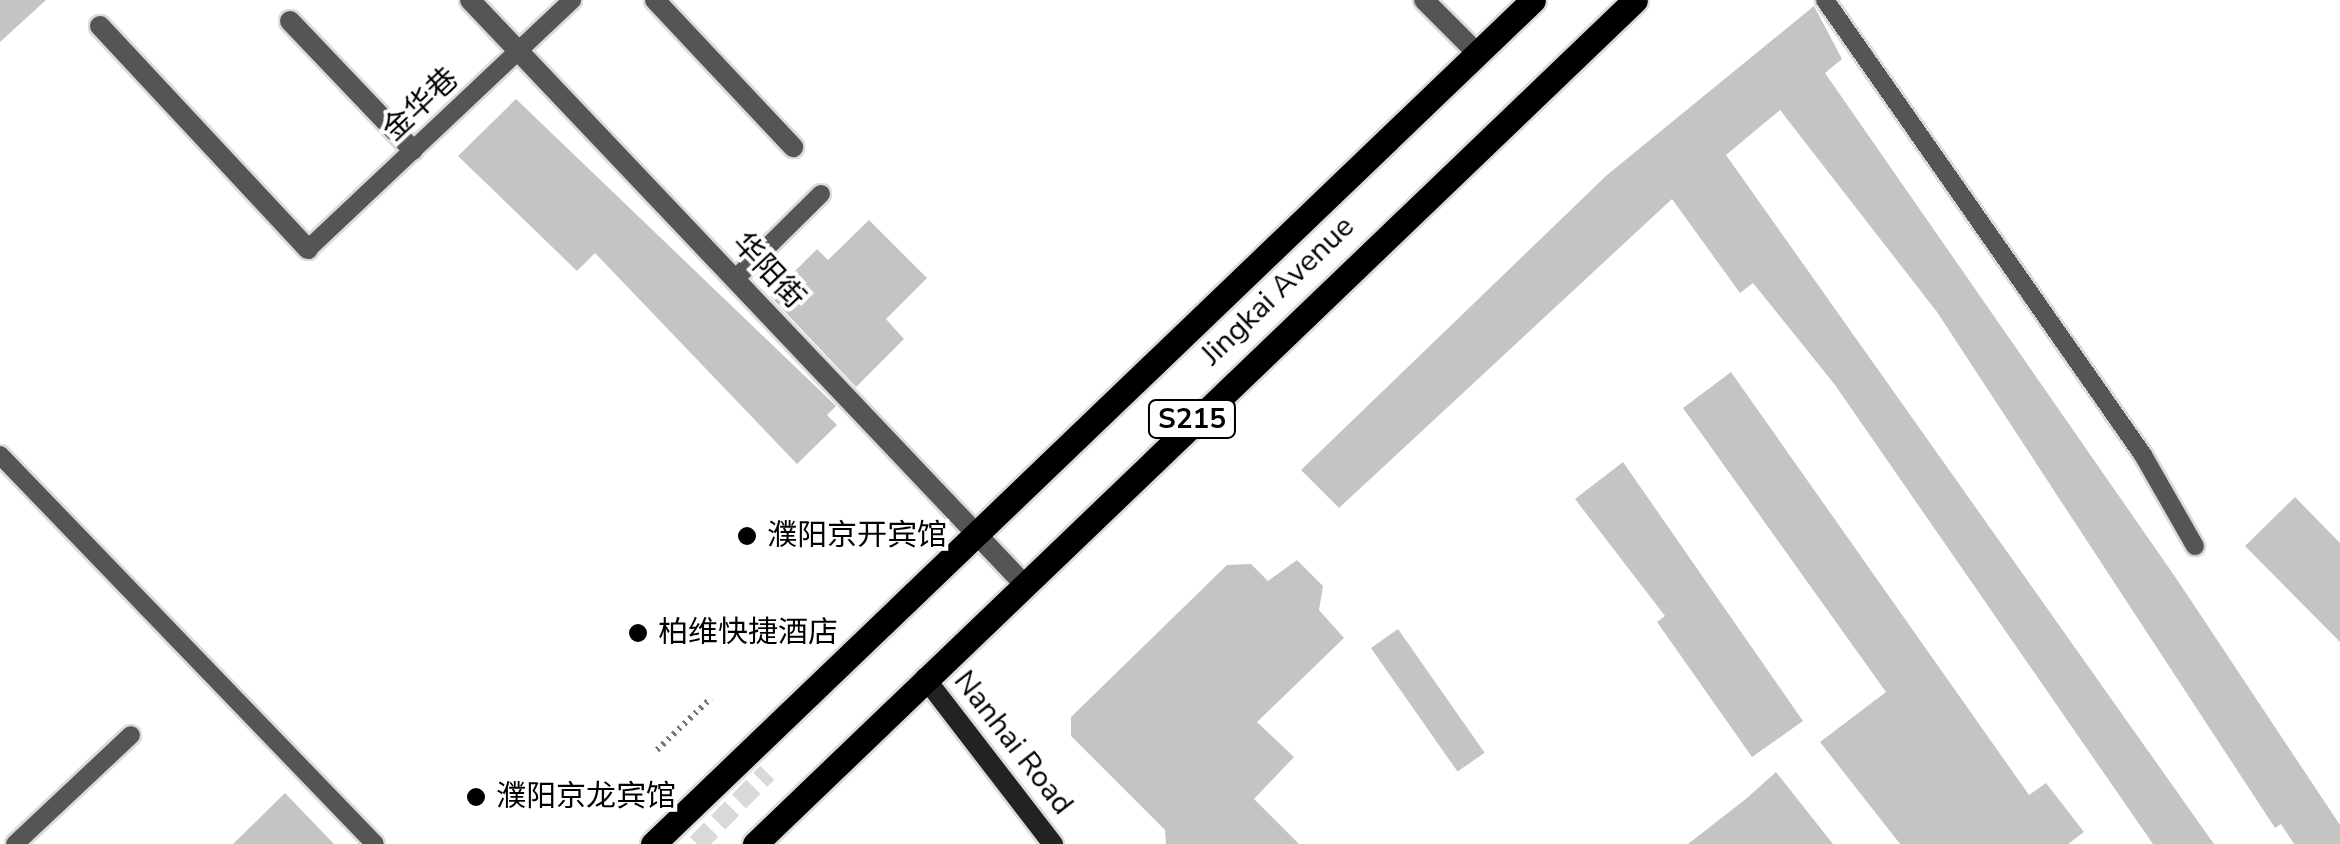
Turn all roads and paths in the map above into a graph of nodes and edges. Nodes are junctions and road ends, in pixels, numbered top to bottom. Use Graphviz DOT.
graph roads {
  1 [pos="470,0"];
  2 [pos="572,0"];
  3 [pos="654,0"];
  4 [pos="1424,0"];
  5 [pos="1534,0"];
  6 [pos="1635,0"];
  7 [pos="1825,0"];
  8 [pos="290,21"];
  9 [pos="100,26"];
  10 [pos="518,51"];
  11 [pos="1478,54"];
  12 [pos="793,147"];
  13 [pos="413,150"];
  14 [pos="822,194"];
  15 [pos="308,249"];
  16 [pos="735,279"];
  17 [pos="0,455"];
  18 [pos="974,532"];
  19 [pos="2195,546"];
  20 [pos="1022,582"];
  21 [pos="925,678"];
  22 [pos="711,698"];
  23 [pos="131,735"];
  24 [pos="657,750"];
  25 [pos="14,844"];
  26 [pos="375,844"];
  27 [pos="654,844"];
  28 [pos="755,844"];
  29 [pos="1053,844"];
  1 -- 10 [label="street, 华阳街"];
  2 -- 10 [label="lane, 金华巷"];
  3 -- 12 [label="street"];
  4 -- 11 [label="street"];
  5 -- 11 [label="main road, Jingkai Avenue / S215"];
  6 -- 20 [label="main road, Jingkai Avenue / S215"];
  7 -- 19 [label="lane"];
  8 -- 13 [label="street"];
  9 -- 15 [label="street"];
  10 -- 13 [label="lane, 金华巷"];
  10 -- 16 [label="street, 华阳街"];
  11 -- 18 [label="main road, Jingkai Avenue / S215"];
  13 -- 15 [label="lane, 金华巷"];
  14 -- 16 [label="lane"];
  16 -- 18 [label="street, 华阳街"];
  17 -- 26 [label="lane"];
  18 -- 20 [label="street, 华阳街"];
  18 -- 27 [label="main road, Jingkai Avenue / S215"];
  20 -- 21 [label="main road, Jingkai Avenue / S215"];
  21 -- 28 [label="main road, Jingkai Avenue / S215"];
  21 -- 29 [label="street, Nanhai Road"];
  22 -- 24 [label="path"];
  23 -- 25 [label="lane"];
}
